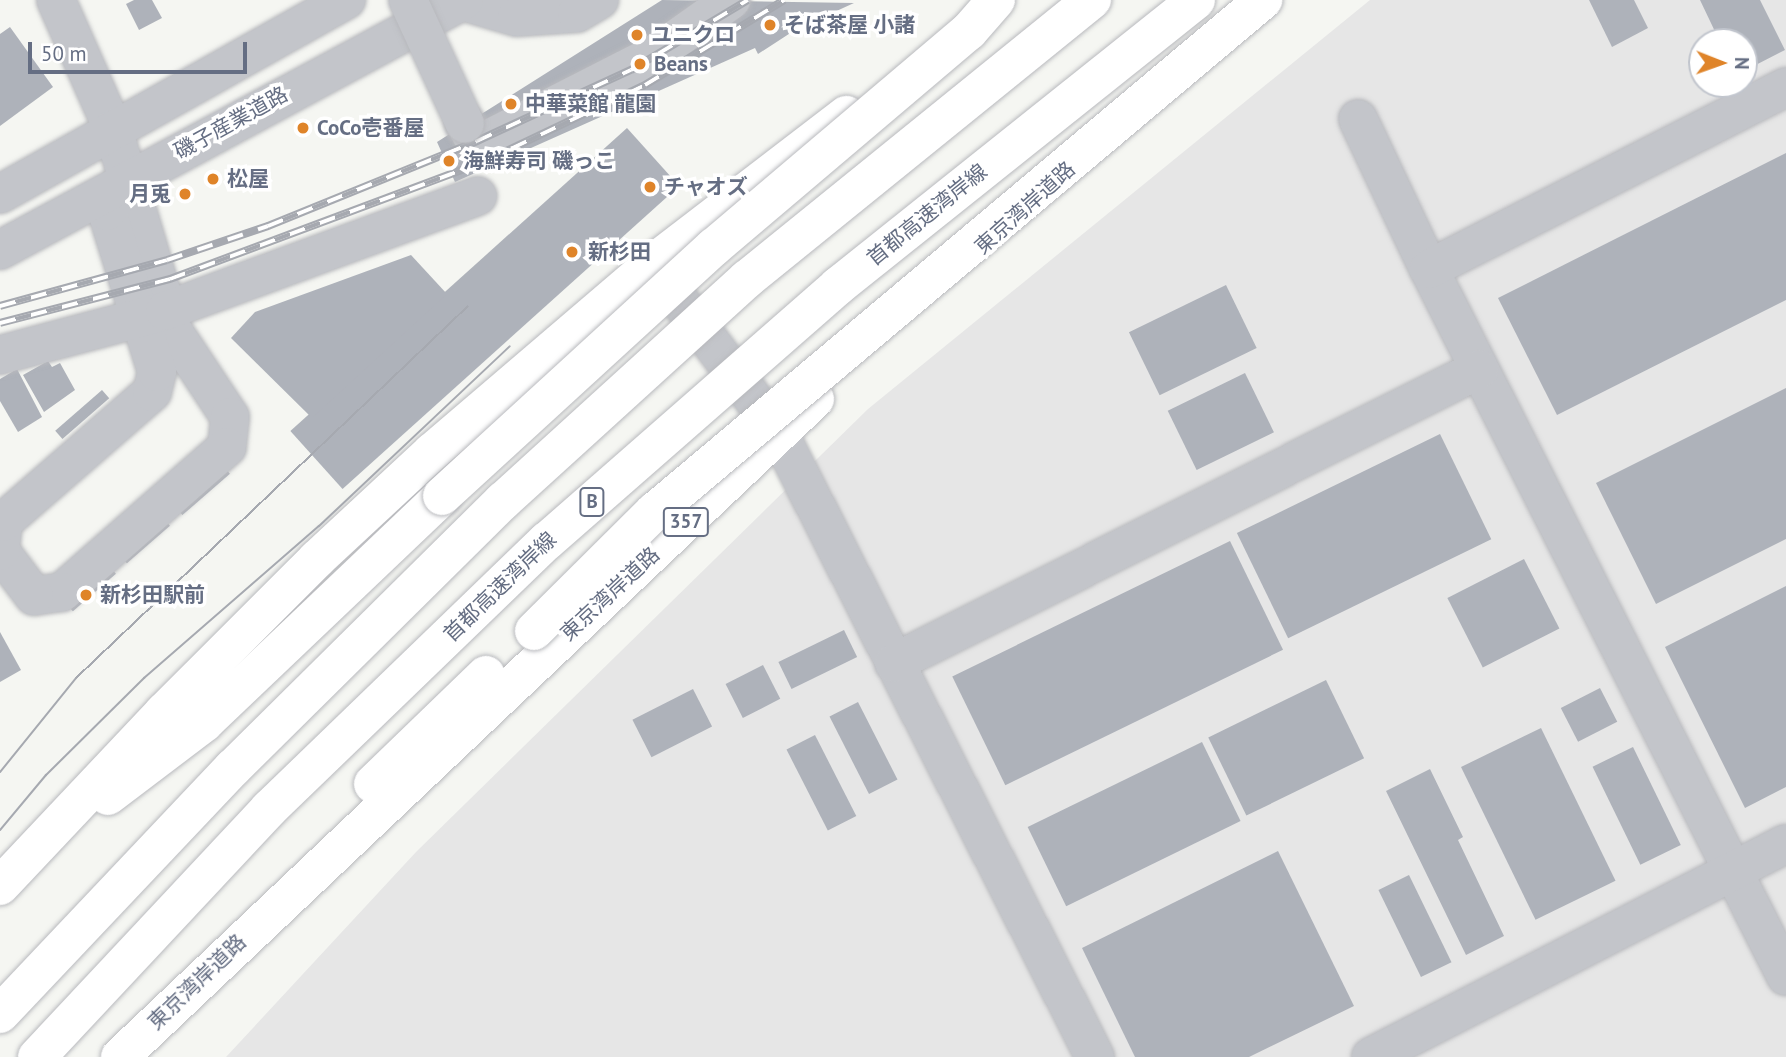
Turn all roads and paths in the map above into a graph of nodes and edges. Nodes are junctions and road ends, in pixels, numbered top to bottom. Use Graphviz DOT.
graph roads {
  1 [pos="56,0"];
  2 [pos="346,0"];
  3 [pos="408,0"];
  4 [pos="463,0"];
  5 [pos="599,0"];
  6 [pos="731,0"];
  7 [pos="1011,0"];
  8 [pos="1092,0"];
  9 [pos="1196,0"];
  10 [pos="1263,0"];
  11 [pos="984,13"];
  12 [pos="1786,87"];
  13 [pos="1358,118"];
  14 [pos="113,129"];
  15 [pos="127,180"];
  16 [pos="0,194"];
  17 [pos="477,196"];
  18 [pos="0,250"];
  19 [pos="652,264"];
  20 [pos="1429,269"];
  21 [pos="151,315"];
  22 [pos="0,355"];
  23 [pos="1479,369"];
  24 [pos="778,432"];
  25 [pos="894,663"];
  26 [pos="1786,844"];
  27 [pos="35,848"];
  28 [pos="1733,870"];
  29 [pos="0,886"];
  30 [pos="1786,976"];
  31 [pos="0,1014"];
  32 [pos="130,1048"];
  33 [pos="37,1057"];
  34 [pos="1095,1057"];
  35 [pos="1371,1057"];
  1 -- 14 [label="street"];
  2 -- 14 [label="street"];
  3 -- 6 [label="street, bridge"];
  4 -- 5 [label="street"];
  4 -- 15 [label="street, 磯子産業道路"];
  7 -- 11 [label="highway, bridge"];
  7 -- 19 [label="highway"];
  8 -- 31 [label="highway, bridge"];
  9 -- 33 [label="highway, 首都高速湾岸線 / B, bridge"];
  10 -- 24 [label="highway, 東京湾岸道路 / 357"];
  10 -- 32 [label="highway, bridge"];
  11 -- 27 [label="highway, bridge"];
  12 -- 20 [label="street"];
  13 -- 20 [label="street"];
  14 -- 15 [label="street"];
  14 -- 16 [label="street"];
  15 -- 18 [label="street, 磯子産業道路"];
  15 -- 21 [label="street"];
  17 -- 21 [label="street"];
  19 -- 24 [label="street"];
  19 -- 27 [label="highway"];
  20 -- 23 [label="street"];
  21 -- 21 [label="street"];
  21 -- 22 [label="street"];
  23 -- 25 [label="street"];
  23 -- 28 [label="street"];
  24 -- 25 [label="street"];
  24 -- 32 [label="highway, 東京湾岸道路 / 357"];
  25 -- 34 [label="street"];
  26 -- 28 [label="street"];
  27 -- 29 [label="highway"];
  28 -- 30 [label="street"];
  28 -- 35 [label="street"];
}
